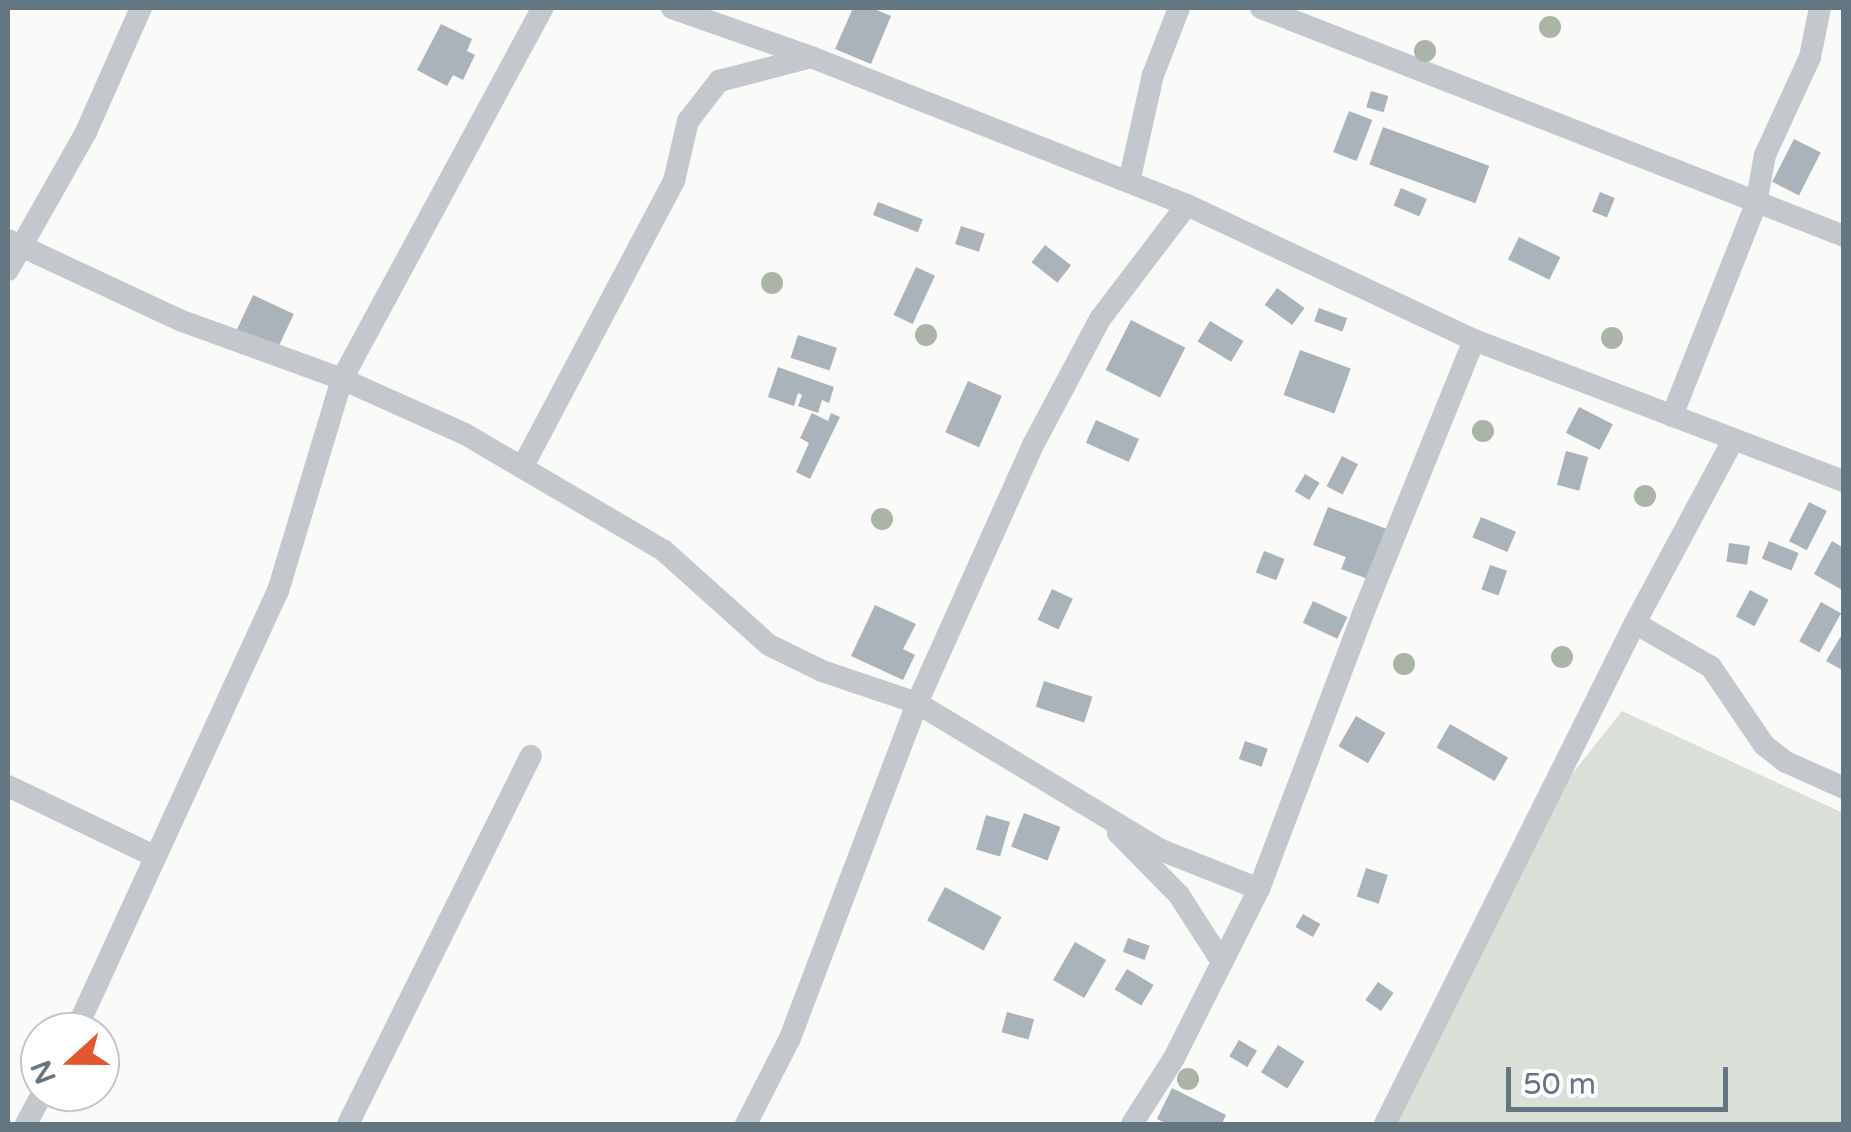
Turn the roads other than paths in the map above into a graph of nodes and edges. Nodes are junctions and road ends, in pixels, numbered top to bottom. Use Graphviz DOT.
graph roads {
  1 [pos="141,8"];
  2 [pos="543,8"];
  3 [pos="672,8"];
  4 [pos="1179,8"];
  5 [pos="1260,8"];
  6 [pos="1820,8"];
  7 [pos="811,56"];
  8 [pos="1129,182"];
  9 [pos="1756,204"];
  10 [pos="1188,205"];
  11 [pos="1844,236"];
  12 [pos="13,242"];
  13 [pos="8,270"];
  14 [pos="1474,340"];
  15 [pos="342,379"];
  16 [pos="1672,416"];
  17 [pos="1733,440"];
  18 [pos="524,466"];
  19 [pos="1844,481"];
  20 [pos="1635,623"];
  21 [pos="916,703"];
  22 [pos="531,756"];
  23 [pos="8,786"];
  24 [pos="1844,788"];
  25 [pos="1088,803"];
  26 [pos="154,856"];
  27 [pos="1259,889"];
  28 [pos="1222,962"];
  29 [pos="83,1012"];
  30 [pos="348,1124"];
  31 [pos="746,1124"];
  32 [pos="1132,1124"];
  33 [pos="1384,1124"];
  1 -- 12 [label="street"];
  2 -- 15 [label="street"];
  3 -- 7 [label="street"];
  4 -- 8 [label="street"];
  5 -- 9 [label="street"];
  6 -- 9 [label="street"];
  7 -- 8 [label="street"];
  7 -- 18 [label="street"];
  8 -- 10 [label="street"];
  9 -- 11 [label="street"];
  9 -- 16 [label="street"];
  10 -- 14 [label="street"];
  10 -- 21 [label="street"];
  12 -- 13 [label="street"];
  12 -- 15 [label="street"];
  14 -- 16 [label="street"];
  14 -- 27 [label="street"];
  15 -- 18 [label="street"];
  15 -- 26 [label="street"];
  16 -- 17 [label="street"];
  17 -- 19 [label="street"];
  17 -- 20 [label="street"];
  18 -- 21 [label="street"];
  20 -- 24 [label="street"];
  20 -- 33 [label="street"];
  21 -- 25 [label="street"];
  21 -- 31 [label="street"];
  22 -- 30 [label="street"];
  23 -- 26 [label="street"];
  25 -- 27 [label="street"];
  25 -- 28 [label="street"];
  26 -- 29 [label="street"];
  27 -- 28 [label="street"];
  28 -- 32 [label="street"];
}
